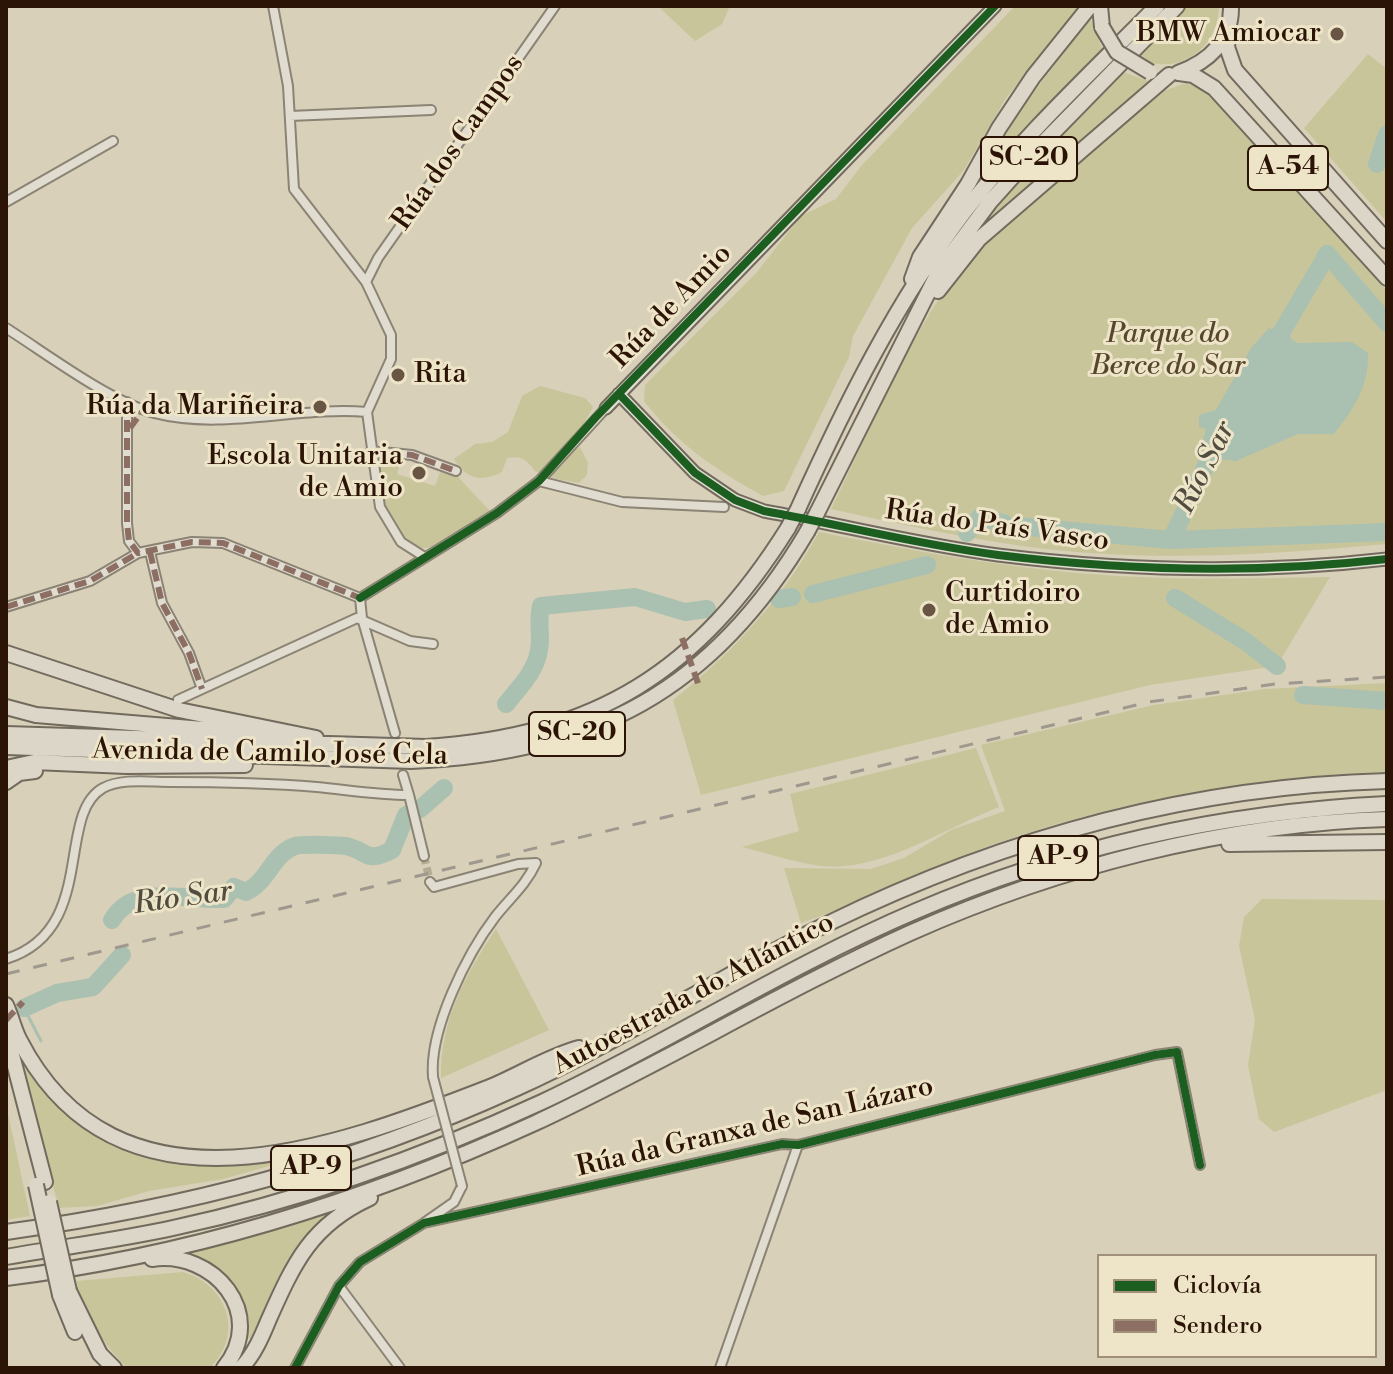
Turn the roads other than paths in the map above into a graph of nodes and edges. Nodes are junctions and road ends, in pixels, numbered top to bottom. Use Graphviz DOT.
graph roads {
  1 [pos="273,6"];
  2 [pos="555,6"];
  3 [pos="995,6"];
  4 [pos="1090,6"];
  5 [pos="1100,6"];
  6 [pos="1157,6"];
  7 [pos="1177,6"];
  8 [pos="1233,7"];
  9 [pos="1229,26"];
  10 [pos="1174,74"];
  11 [pos="431,110"];
  12 [pos="290,116"];
  13 [pos="113,141"];
  14 [pos="6,202"];
  15 [pos="1387,241"];
  16 [pos="1387,278"];
  17 [pos="366,282"];
  18 [pos="903,303"];
  19 [pos="6,317"];
  20 [pos="6,328"];
  21 [pos="907,333"];
  22 [pos="635,377"];
  23 [pos="620,393"];
  24 [pos="127,402"];
  25 [pos="606,408"];
  26 [pos="144,409"];
  27 [pos="367,412"];
  28 [pos="637,413"];
  29 [pos="130,428"];
  30 [pos="371,451"];
  31 [pos="456,471"];
  32 [pos="539,481"];
  33 [pos="724,507"];
  34 [pos="150,552"];
  35 [pos="138,553"];
  36 [pos="423,556"];
  37 [pos="1387,559"];
  38 [pos="360,598"];
  39 [pos="6,607"];
  40 [pos="362,618"];
  41 [pos="433,644"];
  42 [pos="6,653"];
  43 [pos="202,689"];
  44 [pos="178,700"];
  45 [pos="6,707"];
  46 [pos="395,733"];
  47 [pos="6,734"];
  48 [pos="316,738"];
  49 [pos="6,747"];
  50 [pos="368,747"];
  51 [pos="268,758"];
  52 [pos="126,766"];
  53 [pos="6,768"];
  54 [pos="403,775"];
  55 [pos="1387,781"];
  56 [pos="6,782"];
  57 [pos="410,800"];
  58 [pos="1387,804"];
  59 [pos="1387,819"];
  60 [pos="1387,842"];
  61 [pos="424,856"];
  62 [pos="1133,857"];
  63 [pos="430,882"];
  64 [pos="6,959"];
  65 [pos="6,1005"];
  66 [pos="6,1032"];
  67 [pos="599,1048"];
  68 [pos="6,1068"];
  69 [pos="798,1145"];
  70 [pos="472,1150"];
  71 [pos="1200,1165"];
  72 [pos="40,1184"];
  73 [pos="424,1223"];
  74 [pos="6,1232"];
  75 [pos="6,1257"];
  76 [pos="105,1262"];
  77 [pos="6,1278"];
  78 [pos="339,1286"];
  79 [pos="64,1293"];
  80 [pos="102,1368"];
  81 [pos="114,1368"];
  82 [pos="224,1368"];
  83 [pos="241,1368"];
  84 [pos="295,1368"];
  85 [pos="400,1368"];
  86 [pos="720,1368"];
  1 -- 12 [label="street"];
  2 -- 17 [label="street, Rúa dos Campos"];
  3 -- 22 [label="street, Rúa de Amio"];
  4 -- 18 [label="highway"];
  5 -- 10 [label="highway, bridge"];
  6 -- 18 [label="highway, Avenida de Camilo José Cela / SC-20"];
  7 -- 21 [label="highway, Avenida de Camilo José Cela / SC-20"];
  8 -- 9 [label="highway"];
  9 -- 10 [label="highway"];
  9 -- 15 [label="highway, A-54"];
  10 -- 16 [label="highway, A-54"];
  10 -- 21 [label="highway"];
  11 -- 12 [label="street"];
  12 -- 17 [label="street"];
  13 -- 14 [label="street"];
  17 -- 27 [label="street"];
  18 -- 50 [label="highway, Avenida de Camilo José Cela / SC-20, bridge"];
  19 -- 20 [label="street"];
  20 -- 24 [label="street"];
  21 -- 51 [label="highway, Avenida de Camilo José Cela / SC-20, bridge"];
  22 -- 23 [label="street, Rúa de Amio"];
  22 -- 28 [label="street"];
  23 -- 25 [label="street, Rúa de Amio"];
  23 -- 28 [label="street, Rúa do País Vasco"];
  24 -- 26 [label="street"];
  24 -- 29 [label="street"];
  25 -- 28 [label="street"];
  25 -- 32 [label="street, Rúa de Amio"];
  26 -- 27 [label="street"];
  26 -- 29 [label="street"];
  27 -- 30 [label="street"];
  28 -- 37 [label="street, Rúa do País Vasco"];
  29 -- 35 [label="street"];
  30 -- 31 [label="street"];
  30 -- 36 [label="street"];
  32 -- 33 [label="street"];
  32 -- 36 [label="street, Rúa de Amio"];
  34 -- 35 [label="street"];
  34 -- 38 [label="street"];
  34 -- 43 [label="street"];
  35 -- 39 [label="street"];
  36 -- 38 [label="street, Rúa de Amio"];
  38 -- 40 [label="street"];
  40 -- 41 [label="street"];
  40 -- 43 [label="street"];
  40 -- 46 [label="street"];
  42 -- 48 [label="highway"];
  43 -- 44 [label="street"];
  45 -- 48 [label="highway"];
  47 -- 50 [label="highway, Avenida de Camilo José Cela / SC-20"];
  48 -- 50 [label="highway"];
  49 -- 51 [label="highway, Avenida de Camilo José Cela / SC-20"];
  51 -- 52 [label="highway"];
  52 -- 53 [label="highway"];
  52 -- 56 [label="highway"];
  54 -- 57 [label="street"];
  55 -- 67 [label="highway, Autoestrada do Atlántico / AP-9"];
  57 -- 61 [label="street"];
  57 -- 64 [label="street"];
  58 -- 75 [label="highway, Autoestrada do Atlántico / AP-9"];
  59 -- 62 [label="highway"];
  60 -- 62 [label="highway"];
  62 -- 70 [label="highway"];
  63 -- 73 [label="street, bridge"];
  65 -- 67 [label="highway"];
  66 -- 72 [label="highway"];
  67 -- 74 [label="highway, Autoestrada do Atlántico / AP-9"];
  68 -- 72 [label="highway"];
  69 -- 71 [label="street, Rúa da Granxa de San Lázaro"];
  69 -- 73 [label="street, Rúa da Granxa de San Lázaro"];
  69 -- 86 [label="street, Rúa da Granxa de San Lázaro"];
  70 -- 76 [label="highway"];
  70 -- 83 [label="highway"];
  72 -- 79 [label="highway, bridge"];
  73 -- 78 [label="street, Rúa da Granxa de San Lázaro"];
  76 -- 77 [label="highway"];
  76 -- 82 [label="highway"];
  78 -- 84 [label="street, Rúa da Granxa de San Lázaro"];
  78 -- 85 [label="street"];
  79 -- 80 [label="highway"];
  79 -- 81 [label="highway"];
}
